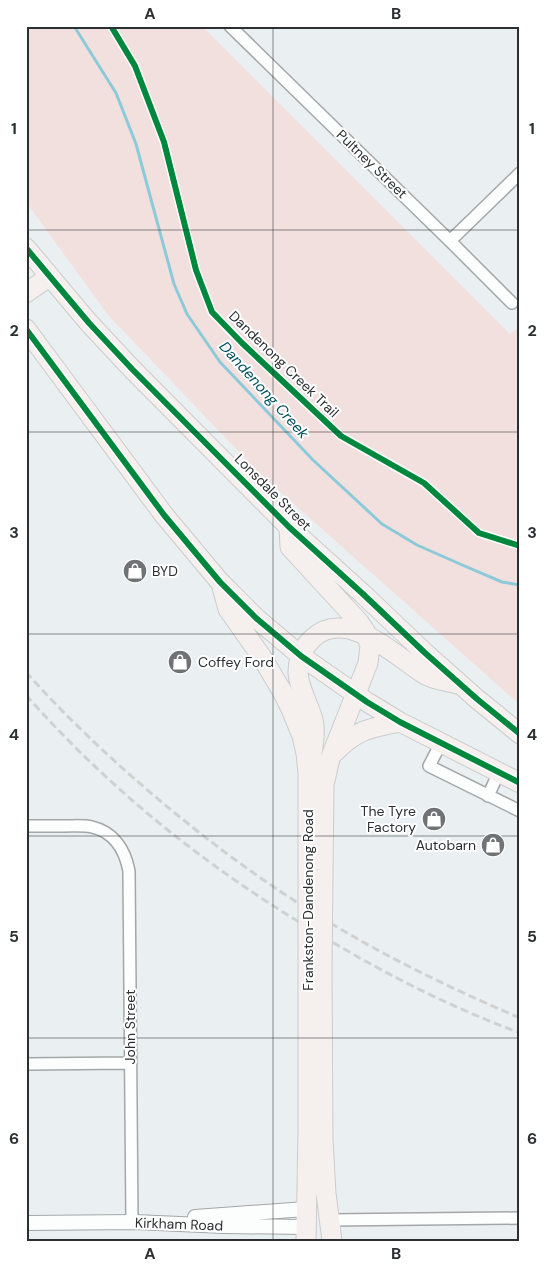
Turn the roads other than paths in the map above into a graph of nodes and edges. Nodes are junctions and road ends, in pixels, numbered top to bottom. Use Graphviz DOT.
graph roads {
  1 [pos="230,26"];
  2 [pos="520,173"];
  3 [pos="450,241"];
  4 [pos="26,248"];
  5 [pos="49,276"];
  6 [pos="26,293"];
  7 [pos="512,303"];
  8 [pos="26,329"];
  9 [pos="289,527"];
  10 [pos="220,582"];
  11 [pos="368,636"];
  12 [pos="301,656"];
  13 [pos="462,686"];
  14 [pos="356,694"];
  15 [pos="400,722"];
  16 [pos="520,734"];
  17 [pos="441,743"];
  18 [pos="330,759"];
  19 [pos="499,772"];
  20 [pos="308,773"];
  21 [pos="520,782"];
  22 [pos="488,796"];
  23 [pos="520,811"];
  24 [pos="26,826"];
  25 [pos="315,873"];
  26 [pos="315,964"];
  27 [pos="130,1063"];
  28 [pos="26,1064"];
  29 [pos="520,1218"];
  30 [pos="330,1220"];
  31 [pos="133,1222"];
  32 [pos="26,1223"];
  33 [pos="306,1225"];
  34 [pos="332,1241"];
  1 -- 3 [label="street, Pultney Street"];
  2 -- 3 [label="street"];
  3 -- 7 [label="street, Pultney Street"];
  4 -- 5 [label="highway, Lonsdale Street"];
  5 -- 6 [label="highway"];
  5 -- 9 [label="highway, Lonsdale Street"];
  8 -- 10 [label="highway"];
  9 -- 11 [label="highway"];
  9 -- 13 [label="highway, Lonsdale Street"];
  10 -- 12 [label="highway"];
  10 -- 20 [label="highway, Frankston-Dandenong Road"];
  11 -- 12 [label="highway"];
  11 -- 13 [label="highway"];
  11 -- 14 [label="highway, Frankston-Dandenong Road"];
  12 -- 14 [label="highway"];
  12 -- 20 [label="highway"];
  13 -- 16 [label="highway, Lonsdale Street"];
  14 -- 15 [label="highway"];
  14 -- 18 [label="highway, Frankston-Dandenong Road"];
  15 -- 17 [label="highway"];
  15 -- 18 [label="highway"];
  17 -- 19 [label="highway"];
  17 -- 22 [label="street"];
  18 -- 25 [label="highway, Frankston-Dandenong Road"];
  19 -- 21 [label="highway"];
  19 -- 22 [label="street"];
  20 -- 25 [label="highway, Frankston-Dandenong Road"];
  22 -- 23 [label="street"];
  24 -- 27 [label="street, John Street"];
  25 -- 26 [label="highway, Frankston-Dandenong Road, bridge"];
  26 -- 30 [label="highway, Frankston-Dandenong Road"];
  26 -- 33 [label="highway, Frankston-Dandenong Road"];
  27 -- 28 [label="street"];
  27 -- 31 [label="street, John Street"];
  29 -- 30 [label="street, Kirkham Road"];
  30 -- 33 [label="highway, Kirkham Road"];
  30 -- 34 [label="highway, Frankston-Dandenong Road"];
  31 -- 32 [label="street, Kirkham Road"];
  31 -- 33 [label="street, Kirkham Road"];
}
